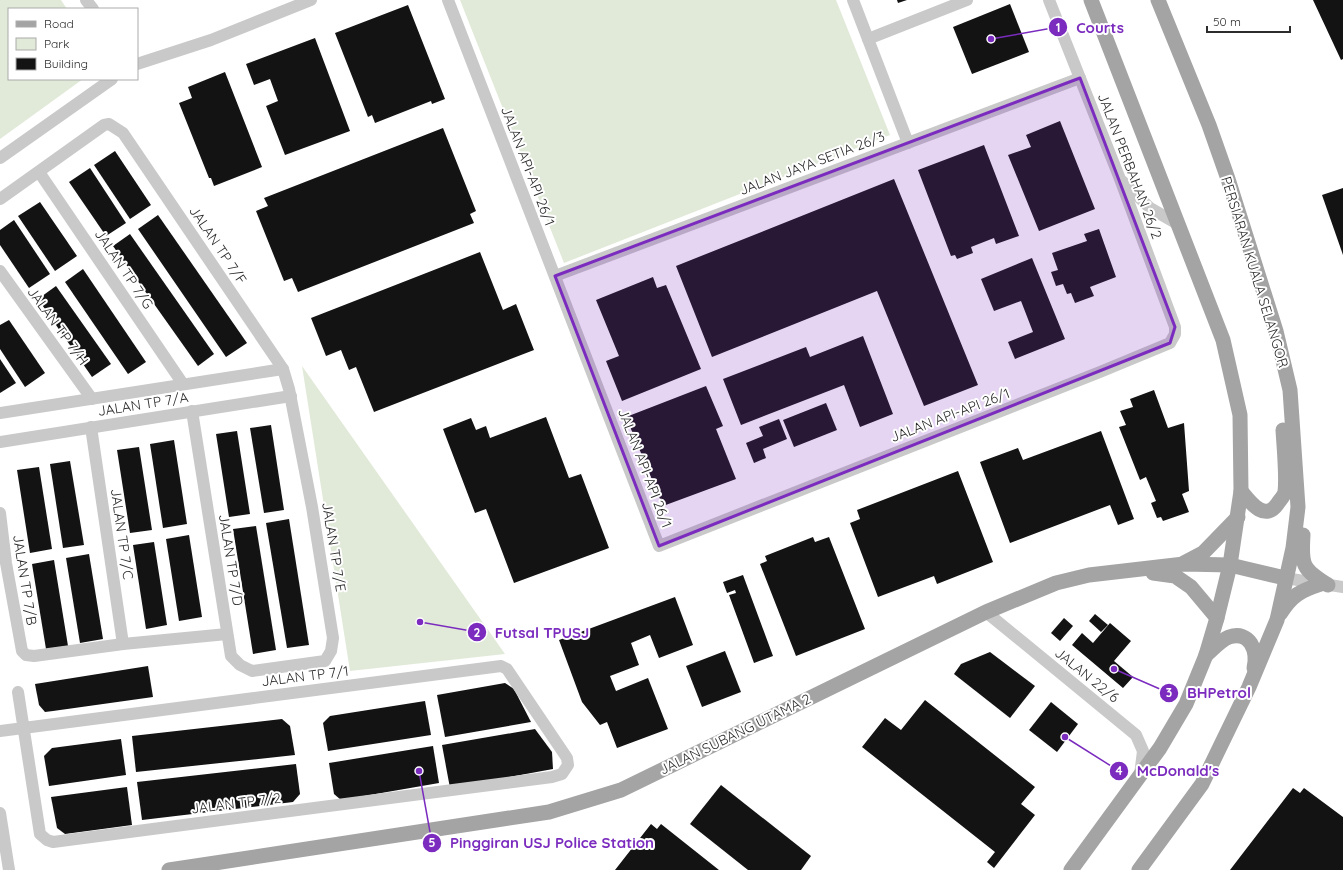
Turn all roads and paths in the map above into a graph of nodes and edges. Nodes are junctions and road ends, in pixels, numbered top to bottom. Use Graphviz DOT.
graph roads {
  1 [pos="86,0"];
  2 [pos="311,0"];
  3 [pos="448,0"];
  4 [pos="853,0"];
  5 [pos="966,0"];
  6 [pos="1049,0"];
  7 [pos="1091,0"];
  8 [pos="1158,0"];
  9 [pos="92,8"];
  10 [pos="868,39"];
  11 [pos="138,64"];
  12 [pos="1080,78"];
  13 [pos="111,80"];
  14 [pos="908,143"];
  15 [pos="0,158"];
  16 [pos="39,172"];
  17 [pos="1120,180"];
  18 [pos="1,197"];
  19 [pos="1176,223"];
  20 [pos="0,271"];
  21 [pos="555,276"];
  22 [pos="1170,343"];
  23 [pos="283,368"];
  24 [pos="183,384"];
  25 [pos="1290,390"];
  26 [pos="291,396"];
  27 [pos="92,399"];
  28 [pos="192,412"];
  29 [pos="0,414"];
  30 [pos="91,427"];
  31 [pos="0,442"];
  32 [pos="1241,491"];
  33 [pos="1298,507"];
  34 [pos="0,513"];
  35 [pos="1238,517"];
  36 [pos="1184,564"];
  37 [pos="1230,565"];
  38 [pos="1127,570"];
  39 [pos="1285,578"];
  40 [pos="1325,584"];
  41 [pos="1343,587"];
  42 [pos="986,612"];
  43 [pos="1217,618"];
  44 [pos="1277,620"];
  45 [pos="227,634"];
  46 [pos="123,644"];
  47 [pos="1206,655"];
  48 [pos="283,668"];
  49 [pos="1249,687"];
  50 [pos="18,692"];
  51 [pos="24,728"];
  52 [pos="0,731"];
  53 [pos="567,758"];
  54 [pos="1140,775"];
  55 [pos="0,813"];
  56 [pos="9,870"];
  57 [pos="168,870"];
  58 [pos="1071,870"];
  59 [pos="1139,870"];
  1 -- 9 [label="street"];
  2 -- 11 [label="street"];
  3 -- 21 [label="street, JALAN API-API 26/1"];
  4 -- 10 [label="street"];
  5 -- 10 [label="street"];
  6 -- 12 [label="street, JALAN PERBAHAN 26/2"];
  7 -- 19 [label="main road"];
  8 -- 25 [label="main road, PERSIARAN KUALA SELANGOR"];
  10 -- 14 [label="street"];
  12 -- 14 [label="street, JALAN JAYA SETIA 26/3"];
  12 -- 17 [label="street, JALAN PERBAHAN 26/2"];
  13 -- 15 [label="street"];
  14 -- 21 [label="street, JALAN JAYA SETIA 26/3"];
  16 -- 18 [label="street"];
  16 -- 23 [label="street, JALAN TP 7/F"];
  16 -- 24 [label="street, JALAN TP 7/G"];
  17 -- 19 [label="street"];
  17 -- 22 [label="street, JALAN PERBAHAN 26/2"];
  19 -- 32 [label="main road"];
  20 -- 27 [label="street, JALAN TP 7/H"];
  21 -- 22 [label="street, JALAN API-API 26/1"];
  23 -- 24 [label="street"];
  23 -- 26 [label="street, JALAN TP 7/F"];
  24 -- 27 [label="street"];
  25 -- 32 [label="main road"];
  25 -- 33 [label="main road, PERSIARAN KUALA SELANGOR"];
  26 -- 28 [label="street, JALAN TP 7/A"];
  26 -- 48 [label="street, JALAN TP 7/E"];
  27 -- 29 [label="street"];
  28 -- 30 [label="street, JALAN TP 7/A"];
  28 -- 45 [label="street, JALAN TP 7/D"];
  30 -- 31 [label="street, JALAN TP 7/A"];
  30 -- 46 [label="street, JALAN TP 7/C"];
  32 -- 35 [label="main road"];
  33 -- 39 [label="main road, PERSIARAN KUALA SELANGOR"];
  33 -- 40 [label="main road"];
  34 -- 46 [label="street, JALAN TP 7/B"];
  35 -- 36 [label="main road"];
  35 -- 37 [label="main road"];
  36 -- 37 [label="main road, JALAN SUBANG UTAMA 2"];
  36 -- 38 [label="main road, JALAN SUBANG UTAMA 2"];
  37 -- 39 [label="main road, JALAN SUBANG UTAMA 2"];
  37 -- 43 [label="main road"];
  38 -- 42 [label="main road, JALAN SUBANG UTAMA 2"];
  38 -- 43 [label="main road"];
  39 -- 40 [label="street"];
  39 -- 44 [label="main road, PERSIARAN KUALA SELANGOR"];
  40 -- 41 [label="street"];
  40 -- 44 [label="main road"];
  42 -- 54 [label="street, JALAN 22/6"];
  42 -- 57 [label="main road, JALAN SUBANG UTAMA 2"];
  43 -- 47 [label="main road"];
  44 -- 49 [label="main road"];
  45 -- 46 [label="street"];
  45 -- 48 [label="street, JALAN TP 7/D"];
  47 -- 49 [label="main road"];
  47 -- 54 [label="main road"];
  49 -- 59 [label="main road"];
  50 -- 51 [label="street, JALAN TP 7/2"];
  51 -- 52 [label="street, JALAN TP 7/1"];
  51 -- 53 [label="street, JALAN TP 7/1"];
  51 -- 53 [label="street, JALAN TP 7/2"];
  54 -- 58 [label="main road"];
  55 -- 56 [label="street"];
}
